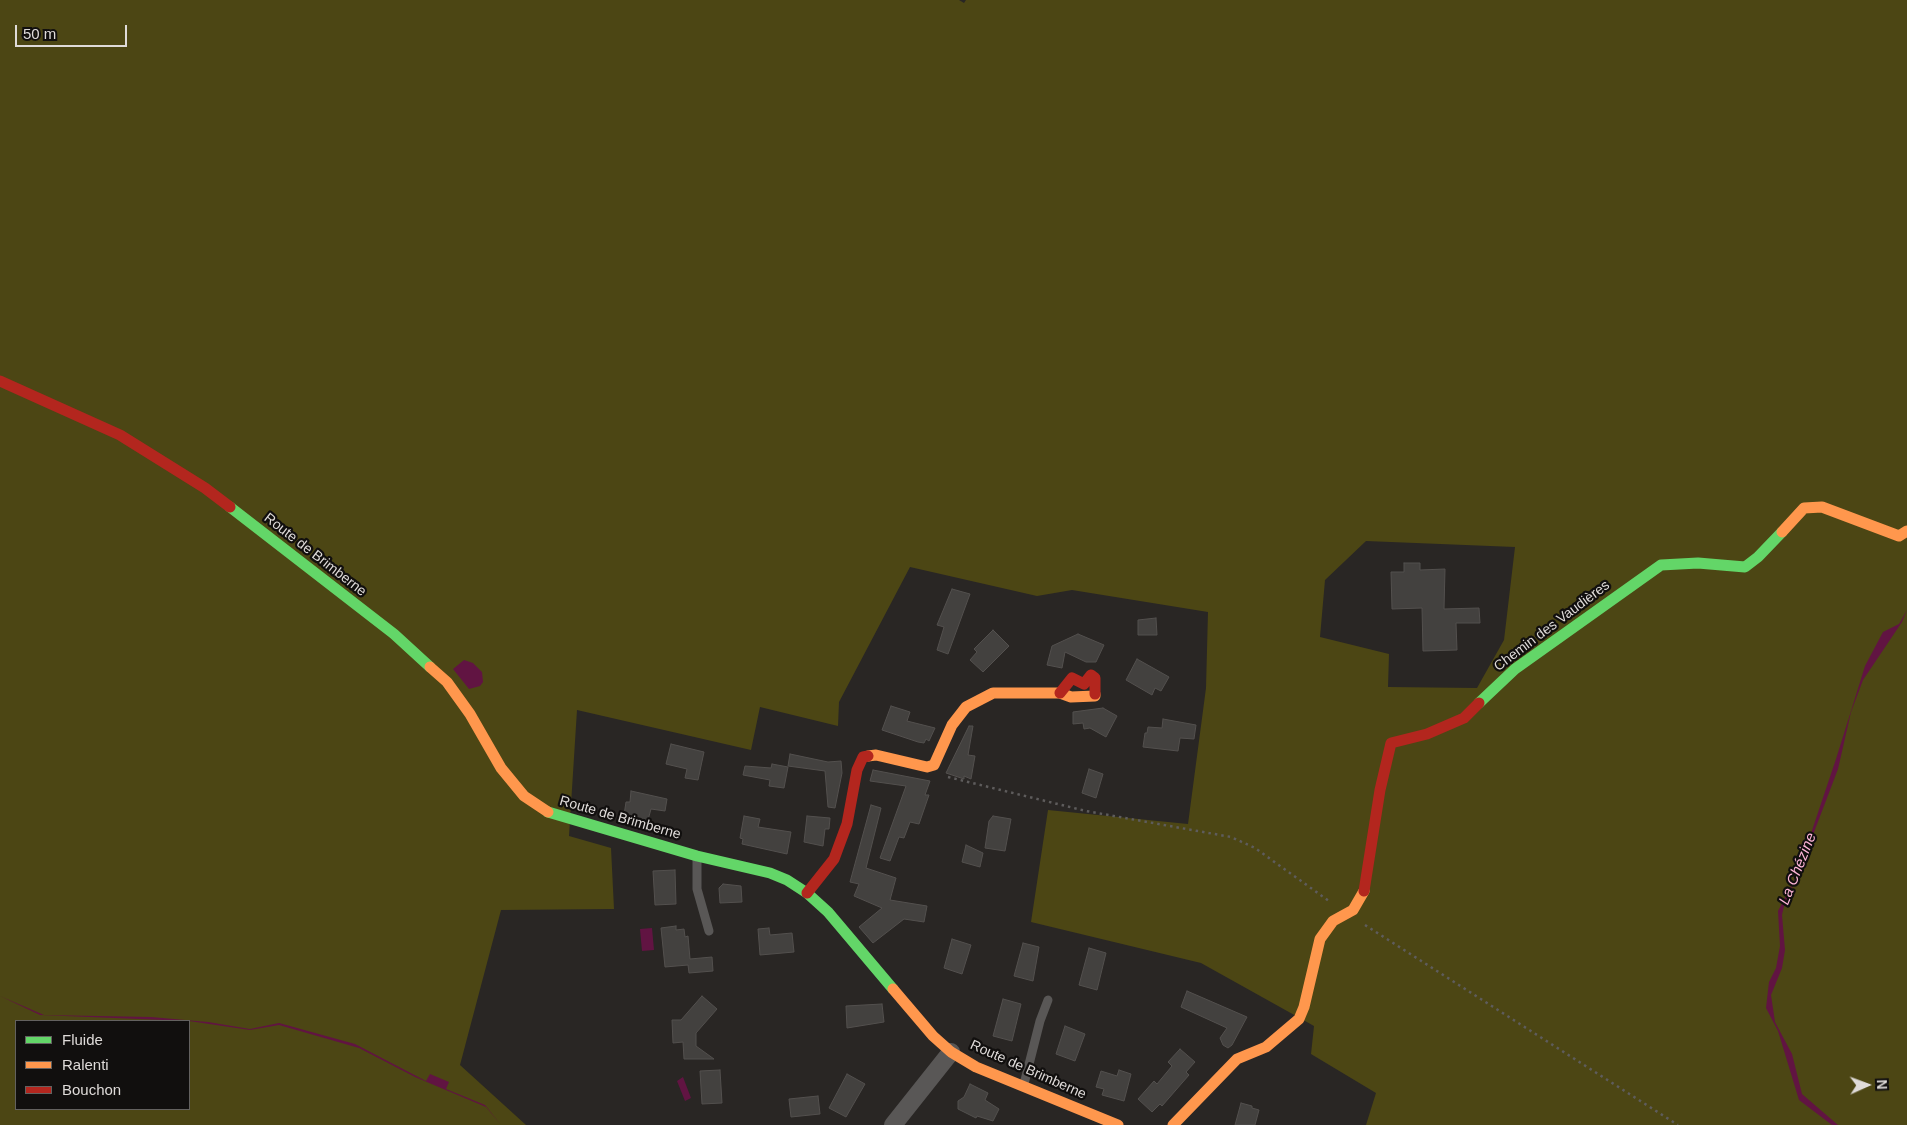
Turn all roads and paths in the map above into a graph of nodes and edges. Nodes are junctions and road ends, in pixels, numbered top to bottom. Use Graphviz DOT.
graph roads {
  1 [pos="0,381"];
  2 [pos="1907,531"];
  3 [pos="1060,693"];
  4 [pos="946,777"];
  5 [pos="697,856"];
  6 [pos="807,893"];
  7 [pos="1347,914"];
  8 [pos="709,931"];
  9 [pos="1048,1000"];
  10 [pos="951,1052"];
  11 [pos="1023,1086"];
  12 [pos="893,1125"];
  13 [pos="1118,1125"];
  14 [pos="1173,1125"];
  15 [pos="1678,1125"];
  1 -- 5 [label="street, Route de Brimberne"];
  2 -- 7 [label="street, Chemin des Vaudières"];
  3 -- 6 [label="street"];
  4 -- 7 [label="path"];
  5 -- 6 [label="street, Route de Brimberne"];
  5 -- 8 [label="lane"];
  6 -- 10 [label="street, Route de Brimberne"];
  7 -- 14 [label="street, Chemin des Vaudières"];
  7 -- 15 [label="path"];
  9 -- 11 [label="lane"];
  10 -- 11 [label="street, Route de Brimberne"];
  10 -- 12 [label="street"];
  11 -- 13 [label="street, Route de Brimberne"];
}
